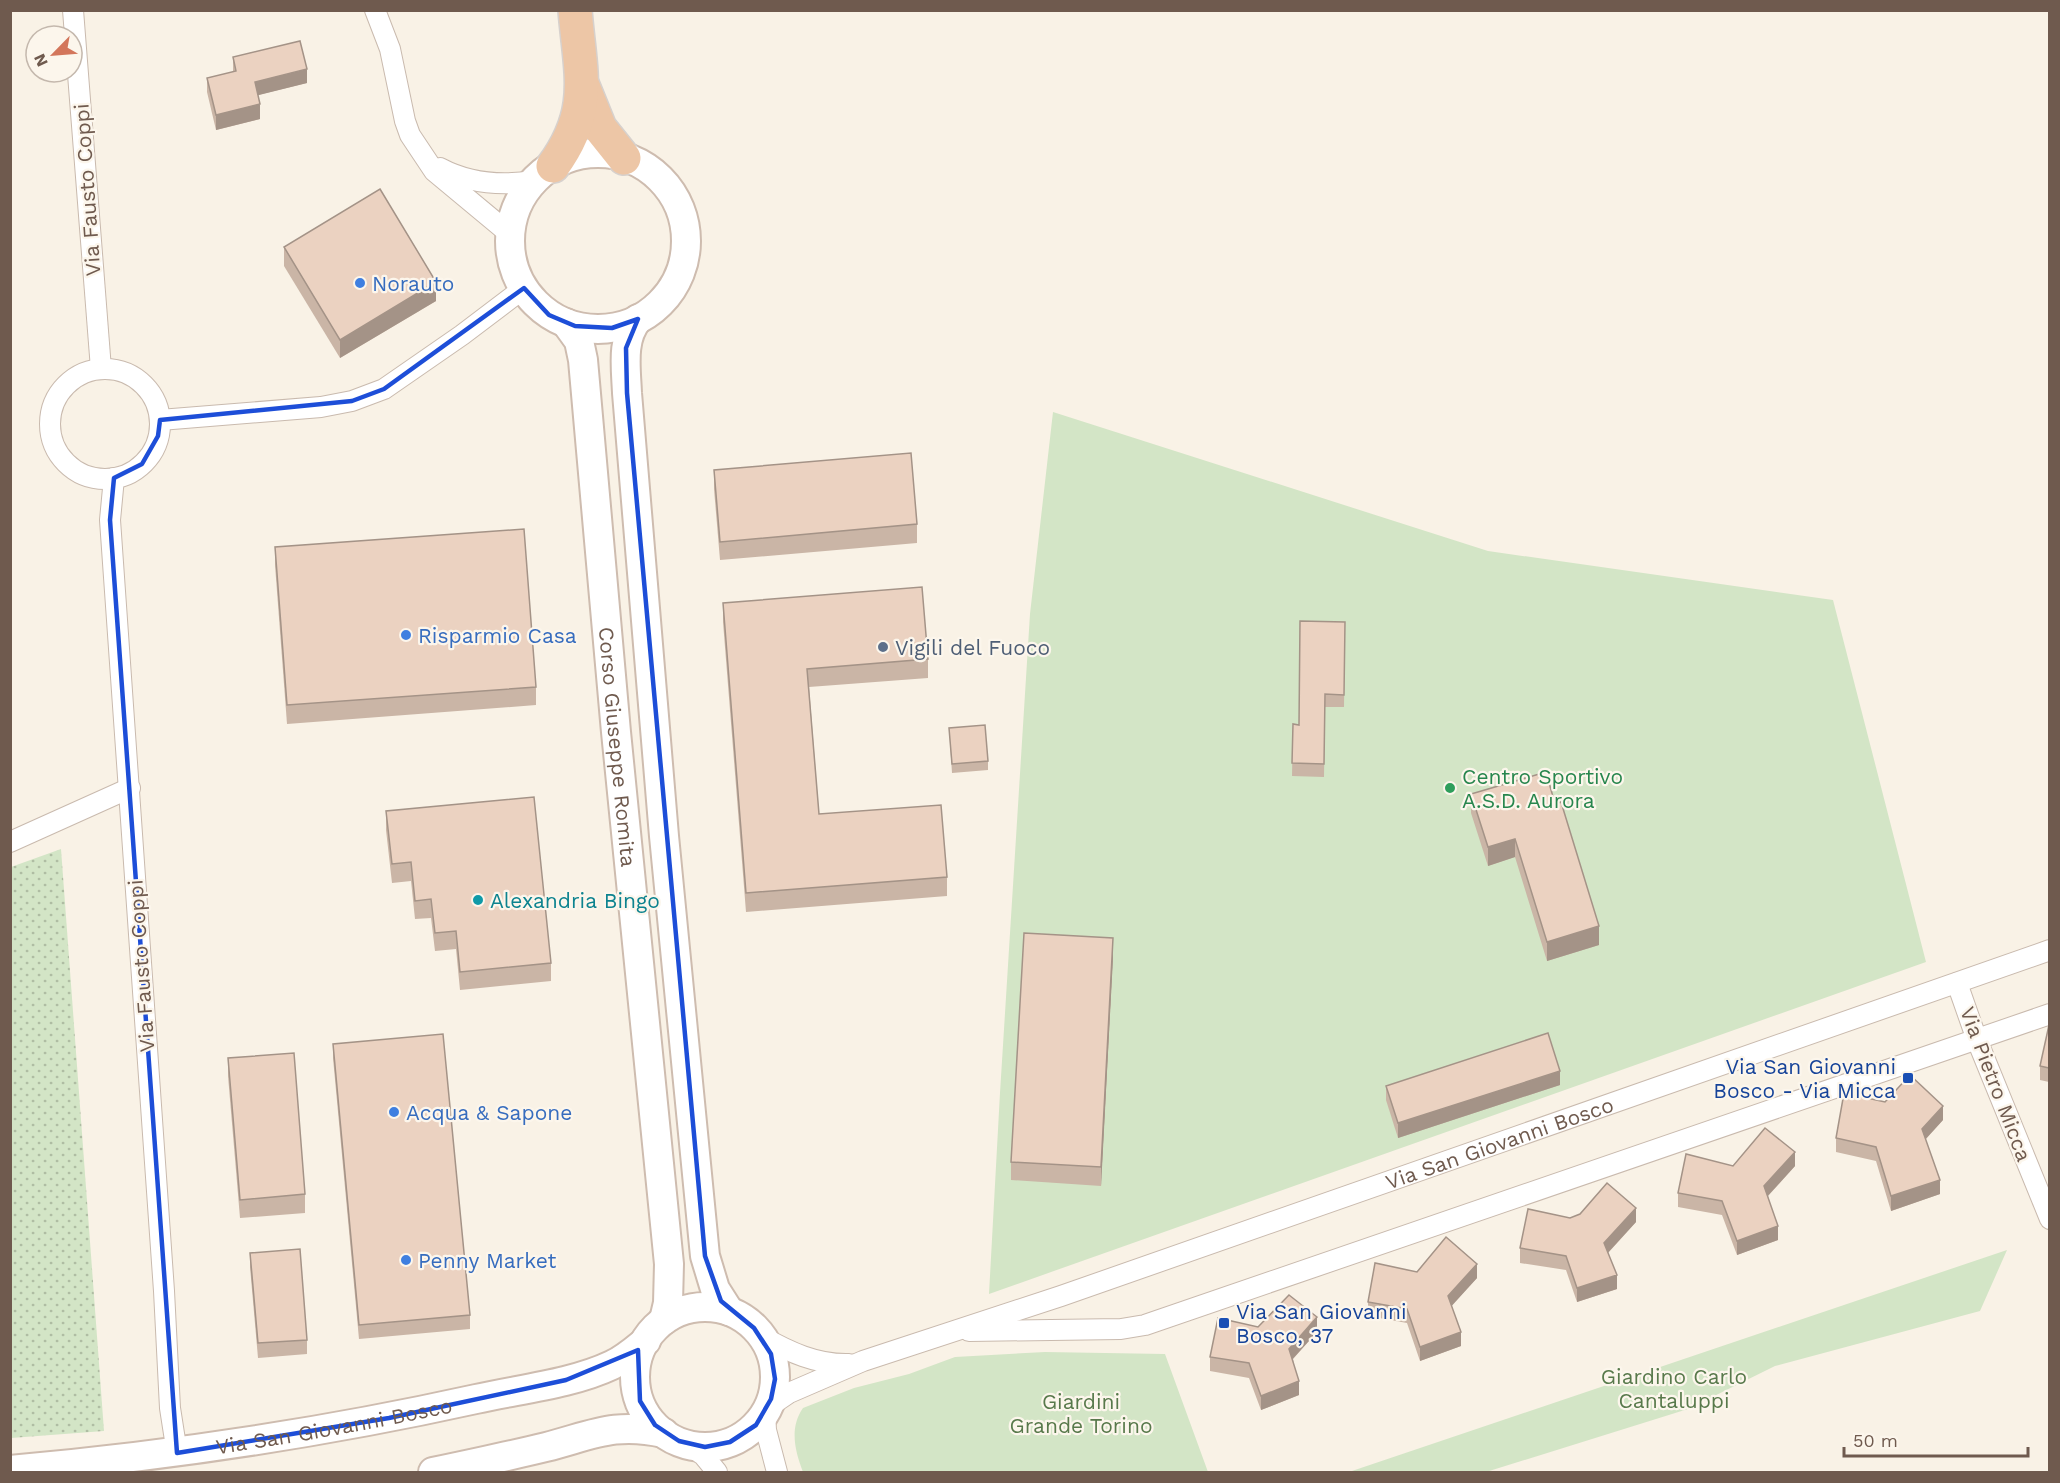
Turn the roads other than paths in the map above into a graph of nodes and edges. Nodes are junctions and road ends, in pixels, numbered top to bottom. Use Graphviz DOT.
graph roads {
  1 [pos="73,10"];
  2 [pos="375,10"];
  3 [pos="574,10"];
  4 [pos="583,84"];
  5 [pos="624,158"];
  6 [pos="426,160"];
  7 [pos="543,174"];
  8 [pos="511,235"];
  9 [pos="524,288"];
  10 [pos="638,319"];
  11 [pos="566,323"];
  12 [pos="101,369"];
  13 [pos="160,420"];
  14 [pos="114,478"];
  15 [pos="130,788"];
  16 [pos="10,842"];
  17 [pos="2049,950"];
  18 [pos="1957,983"];
  19 [pos="2049,1014"];
  20 [pos="1977,1040"];
  21 [pos="2049,1219"];
  22 [pos="729,1311"];
  23 [pos="664,1320"];
  24 [pos="948,1331"];
  25 [pos="761,1336"];
  26 [pos="646,1341"];
  27 [pos="863,1361"];
  28 [pos="766,1411"];
  29 [pos="664,1433"];
  30 [pos="689,1445"];
  31 [pos="179,1463"];
  32 [pos="10,1470"];
  33 [pos="433,1473"];
  34 [pos="717,1473"];
  35 [pos="777,1473"];
  1 -- 12 [label="street, Via Fausto Coppi"];
  2 -- 6 [label="street"];
  3 -- 4 [label="highway"];
  4 -- 5 [label="highway"];
  4 -- 7 [label="highway"];
  5 -- 7 [label="main road"];
  5 -- 10 [label="main road"];
  6 -- 7 [label="street"];
  6 -- 8 [label="street"];
  7 -- 8 [label="main road"];
  8 -- 9 [label="main road"];
  9 -- 11 [label="main road"];
  9 -- 13 [label="street"];
  10 -- 11 [label="main road"];
  10 -- 22 [label="main road, Corso Giuseppe Romita"];
  11 -- 23 [label="main road, Corso Giuseppe Romita"];
  12 -- 13 [label="street"];
  12 -- 14 [label="street"];
  13 -- 14 [label="street"];
  14 -- 15 [label="street, Via Fausto Coppi"];
  15 -- 16 [label="street"];
  15 -- 31 [label="street, Via Fausto Coppi"];
  17 -- 18 [label="street, Via San Giovanni Bosco"];
  18 -- 20 [label="street, Via Pietro Micca"];
  18 -- 24 [label="street, Via San Giovanni Bosco"];
  19 -- 20 [label="street, Via San Giovanni Bosco"];
  20 -- 21 [label="street, Via Pietro Micca"];
  20 -- 24 [label="street, Via San Giovanni Bosco"];
  22 -- 23 [label="main road"];
  22 -- 25 [label="main road"];
  23 -- 26 [label="main road"];
  24 -- 27 [label="street, Via San Giovanni Bosco"];
  25 -- 27 [label="street"];
  25 -- 28 [label="main road"];
  26 -- 29 [label="main road"];
  26 -- 31 [label="main road, Via San Giovanni Bosco"];
  27 -- 28 [label="street"];
  28 -- 30 [label="main road"];
  28 -- 35 [label="street"];
  29 -- 30 [label="main road"];
  29 -- 33 [label="main road"];
  30 -- 34 [label="street"];
  31 -- 32 [label="main road, Via San Giovanni Bosco"];
}
